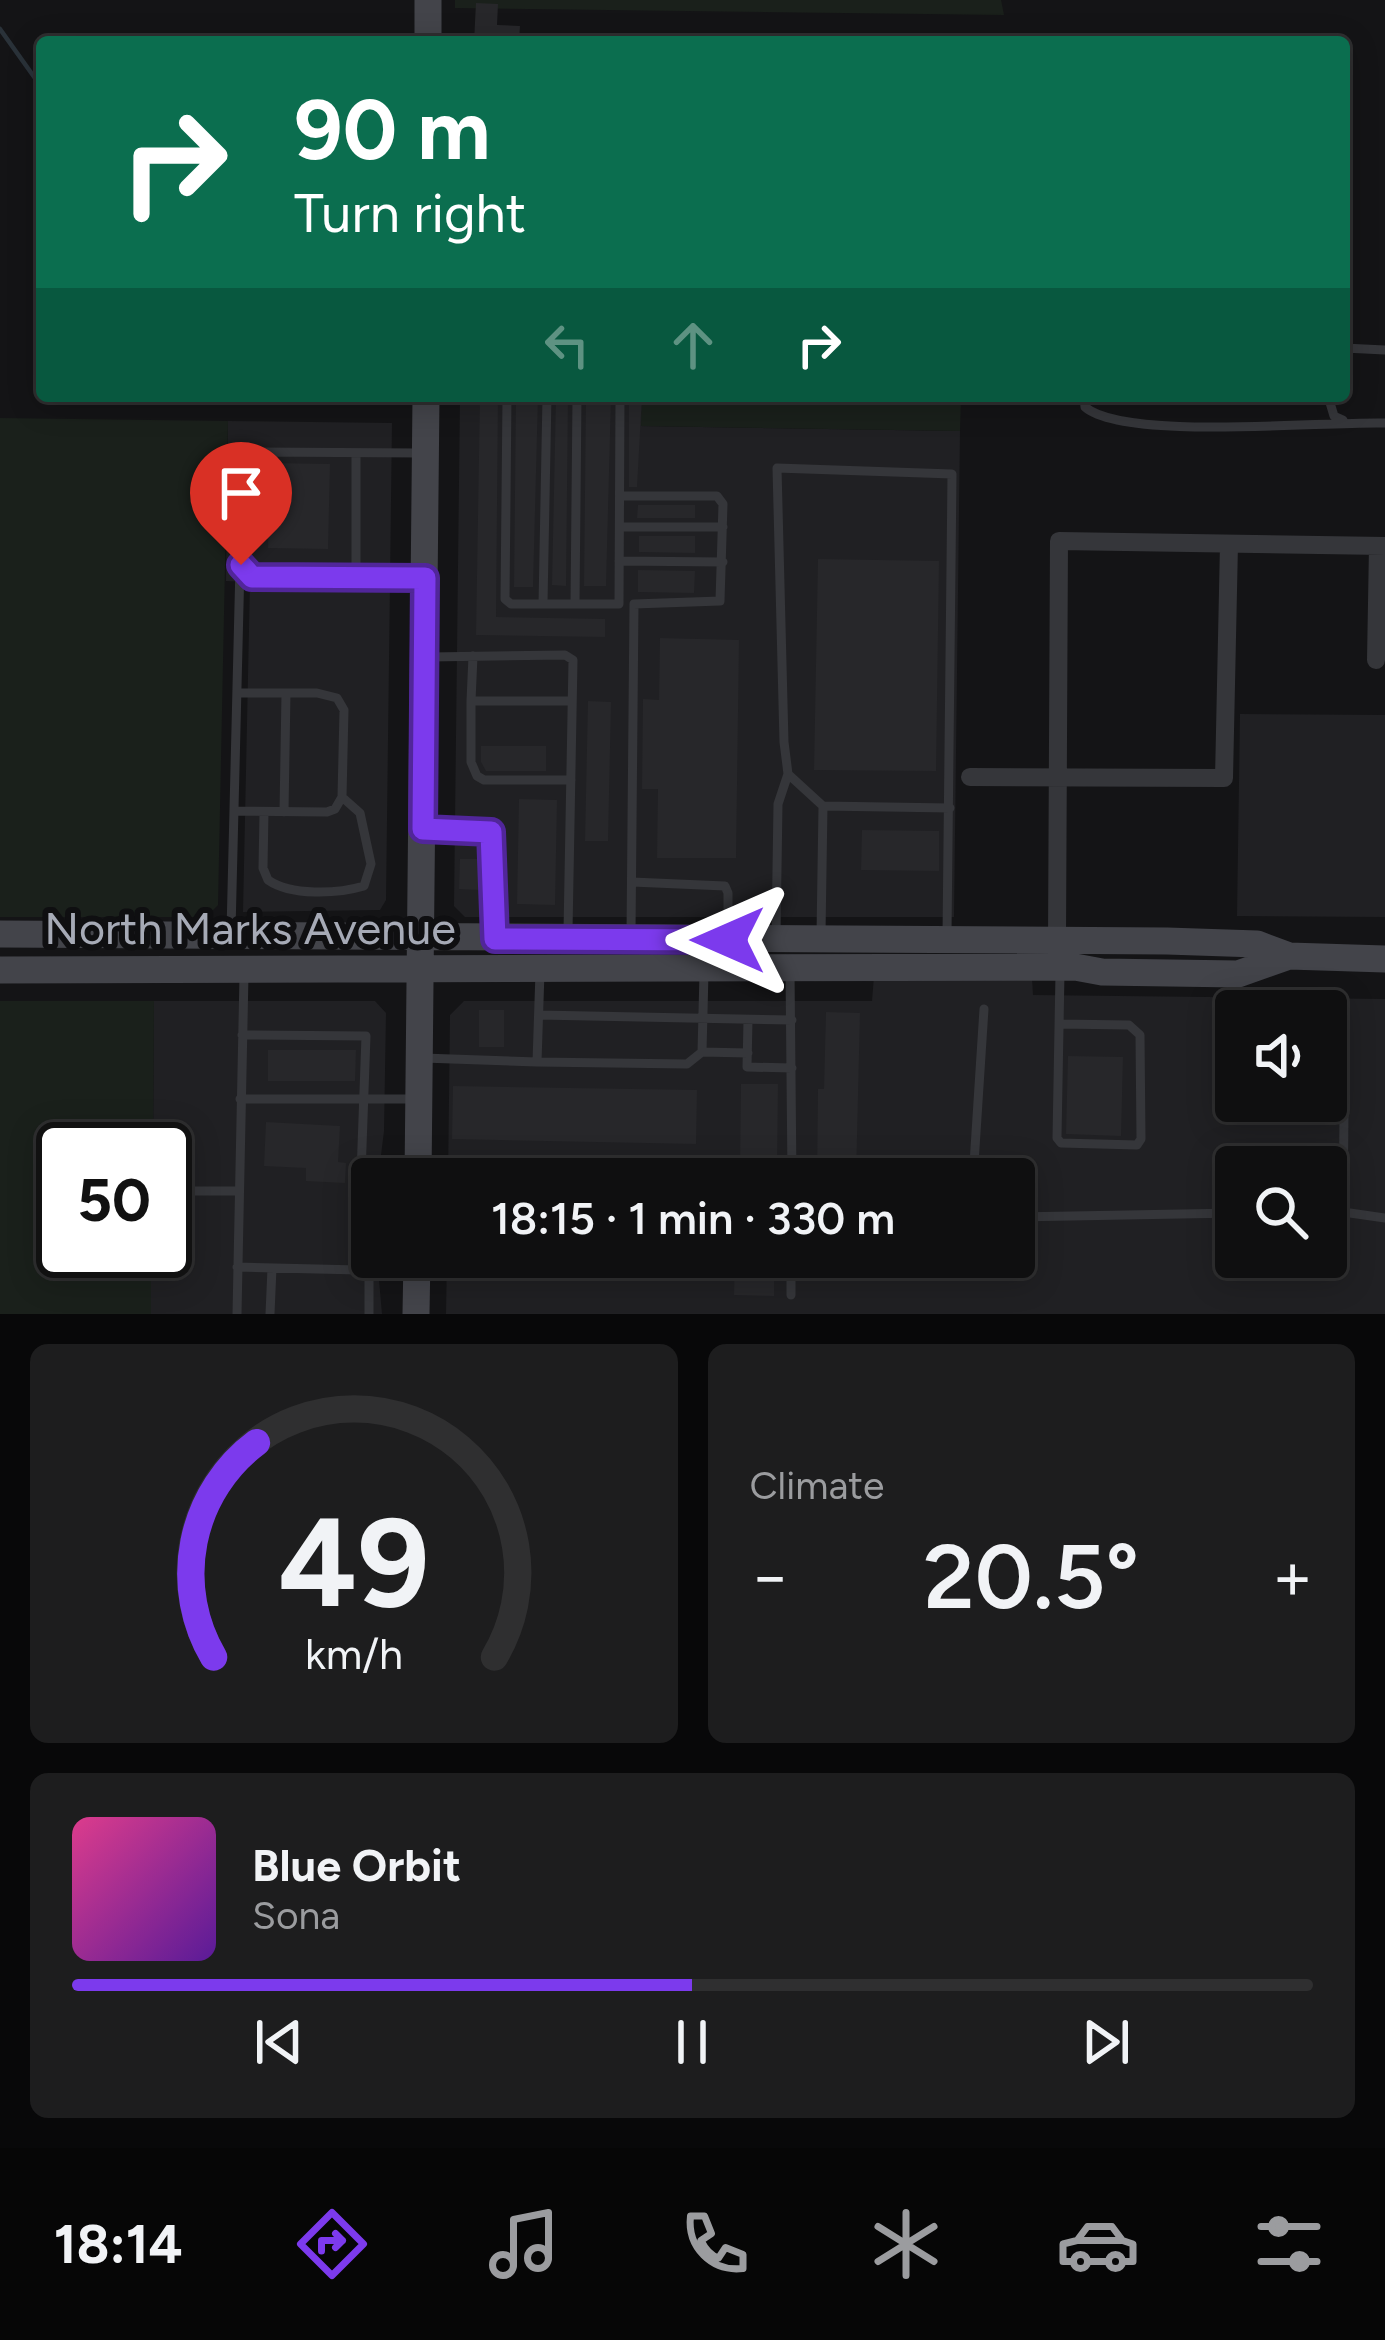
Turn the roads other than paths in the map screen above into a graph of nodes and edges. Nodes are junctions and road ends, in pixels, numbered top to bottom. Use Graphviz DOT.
graph roads {
  1 [pos="428,0"];
  2 [pos="428,36"];
  3 [pos="1350,348"];
  4 [pos="1385,350"];
  5 [pos="426,402"];
  6 [pos="507,402"];
  7 [pos="547,402"];
  8 [pos="578,402"];
  9 [pos="620,402"];
  10 [pos="1085,402"];
  11 [pos="1330,402"];
  12 [pos="1346,422"];
  13 [pos="1385,423"];
  14 [pos="356,453"];
  15 [pos="426,453"];
  16 [pos="620,496"];
  17 [pos="620,527"];
  18 [pos="723,527"];
  19 [pos="1229,544"];
  20 [pos="1381,546"];
  21 [pos="620,561"];
  22 [pos="723,562"];
  23 [pos="241,565"];
  24 [pos="356,578"];
  25 [pos="425,578"];
  26 [pos="543,604"];
  27 [pos="575,604"];
  28 [pos="619,604"];
  29 [pos="634,604"];
  30 [pos="473,656"];
  31 [pos="424,657"];
  32 [pos="1376,660"];
  33 [pos="237,693"];
  34 [pos="286,693"];
  35 [pos="471,701"];
  36 [pos="572,701"];
  37 [pos="788,774"];
  38 [pos="970,777"];
  39 [pos="1058,777"];
  40 [pos="571,779"];
  41 [pos="342,797"];
  42 [pos="823,806"];
  43 [pos="950,808"];
  44 [pos="234,811"];
  45 [pos="264,812"];
  46 [pos="284,812"];
  47 [pos="423,829"];
  48 [pos="632,882"];
  49 [pos="0,934"];
  50 [pos="230,937"];
  51 [pos="422,938"];
  52 [pos="495,939"];
  53 [pos="568,939"];
  54 [pos="631,939"];
  55 [pos="776,939"];
  56 [pos="728,940"];
  57 [pos="821,940"];
  58 [pos="947,940"];
  59 [pos="1289,956"];
  60 [pos="1064,958"];
  61 [pos="1385,959"];
  62 [pos="0,970"];
  63 [pos="244,970"];
  64 [pos="422,970"];
  65 [pos="541,970"];
  66 [pos="704,970"];
  67 [pos="790,970"];
  68 [pos="984,1009"];
  69 [pos="539,1015"];
  70 [pos="703,1019"];
  71 [pos="748,1020"];
  72 [pos="792,1020"];
  73 [pos="1059,1024"];
  74 [pos="242,1035"];
  75 [pos="290,1035"];
  76 [pos="312,1035"];
  77 [pos="338,1035"];
  78 [pos="290,1050"];
  79 [pos="312,1050"];
  80 [pos="338,1050"];
  81 [pos="702,1052"];
  82 [pos="748,1052"];
  83 [pos="421,1058"];
  84 [pos="537,1062"];
  85 [pos="792,1068"];
  86 [pos="290,1081"];
  87 [pos="313,1081"];
  88 [pos="339,1081"];
  89 [pos="339,1098"];
  90 [pos="365,1098"];
  91 [pos="241,1099"];
  92 [pos="290,1099"];
  93 [pos="313,1099"];
  94 [pos="420,1099"];
  95 [pos="362,1158"];
  96 [pos="418,1158"];
  97 [pos="791,1158"];
  98 [pos="974,1158"];
  99 [pos="192,1191"];
  100 [pos="238,1192"];
  101 [pos="1347,1213"];
  102 [pos="1215,1214"];
  103 [pos="1035,1217"];
  104 [pos="1385,1218"];
  105 [pos="237,1267"];
  106 [pos="272,1268"];
  107 [pos="351,1270"];
  108 [pos="365,1278"];
  109 [pos="417,1278"];
  110 [pos="791,1278"];
  111 [pos="791,1295"];
  112 [pos="237,1314"];
  113 [pos="270,1314"];
  114 [pos="368,1314"];
  115 [pos="416,1314"];
  1 -- 2 [label="main road"];
  3 -- 4 [label="lane"];
  5 -- 15 [label="main road"];
  6 -- 26 [label="lane"];
  7 -- 26 [label="lane"];
  8 -- 27 [label="lane"];
  9 -- 16 [label="lane"];
  10 -- 12 [label="lane"];
  11 -- 12 [label="lane"];
  12 -- 13 [label="lane"];
  14 -- 15 [label="lane"];
  14 -- 23 [label="lane"];
  14 -- 24 [label="lane"];
  15 -- 25 [label="main road"];
  16 -- 17 [label="lane"];
  16 -- 18 [label="lane"];
  17 -- 18 [label="lane"];
  17 -- 21 [label="lane"];
  18 -- 22 [label="lane"];
  19 -- 20 [label="street"];
  19 -- 39 [label="street"];
  19 -- 39 [label="street"];
  20 -- 32 [label="street"];
  21 -- 22 [label="lane"];
  21 -- 28 [label="lane"];
  22 -- 29 [label="lane"];
  23 -- 24 [label="lane"];
  23 -- 33 [label="lane"];
  24 -- 25 [label="lane"];
  25 -- 31 [label="main road"];
  26 -- 27 [label="lane"];
  27 -- 28 [label="lane"];
  28 -- 29 [label="lane"];
  29 -- 48 [label="lane"];
  30 -- 31 [label="lane"];
  30 -- 35 [label="lane"];
  30 -- 36 [label="lane"];
  31 -- 47 [label="main road"];
  33 -- 34 [label="lane"];
  33 -- 44 [label="lane"];
  34 -- 41 [label="lane"];
  34 -- 46 [label="lane"];
  35 -- 36 [label="lane"];
  35 -- 40 [label="lane"];
  36 -- 40 [label="lane"];
  37 -- 42 [label="lane"];
  37 -- 43 [label="lane"];
  37 -- 55 [label="lane"];
  38 -- 39 [label="street"];
  39 -- 60 [label="street"];
  40 -- 53 [label="lane"];
  41 -- 45 [label="lane"];
  41 -- 46 [label="lane"];
  42 -- 43 [label="lane"];
  42 -- 57 [label="lane"];
  43 -- 58 [label="lane"];
  44 -- 45 [label="lane"];
  44 -- 50 [label="lane"];
  45 -- 46 [label="lane"];
  47 -- 51 [label="main road"];
  47 -- 52 [label="lane"];
  48 -- 54 [label="lane"];
  48 -- 56 [label="lane"];
  49 -- 50 [label="main road, North Marks Avenue"];
  50 -- 51 [label="main road, North Marks Avenue"];
  51 -- 52 [label="main road, North Marks Avenue"];
  51 -- 64 [label="main road"];
  52 -- 53 [label="main road, North Marks Avenue"];
  53 -- 54 [label="main road, North Marks Avenue"];
  54 -- 56 [label="main road, North Marks Avenue"];
  55 -- 56 [label="main road, North Marks Avenue"];
  55 -- 57 [label="main road, North Marks Avenue"];
  55 -- 66 [label="lane"];
  57 -- 58 [label="main road, North Marks Avenue"];
  58 -- 60 [label="main road, North Marks Avenue"];
  59 -- 60 [label="main road, North Marks Avenue"];
  59 -- 60 [label="main road, North Marks Avenue"];
  59 -- 61 [label="main road, North Marks Avenue"];
  60 -- 67 [label="main road, North Marks Avenue"];
  60 -- 73 [label="lane"];
  62 -- 63 [label="main road, North Marks Avenue"];
  63 -- 64 [label="main road, North Marks Avenue"];
  63 -- 74 [label="lane"];
  64 -- 65 [label="main road, North Marks Avenue"];
  64 -- 83 [label="main road"];
  65 -- 66 [label="main road, North Marks Avenue"];
  65 -- 69 [label="lane"];
  66 -- 67 [label="main road, North Marks Avenue"];
  66 -- 70 [label="lane"];
  67 -- 72 [label="lane"];
  68 -- 98 [label="lane"];
  69 -- 70 [label="lane"];
  69 -- 84 [label="lane"];
  70 -- 71 [label="lane"];
  70 -- 81 [label="lane"];
  71 -- 72 [label="lane"];
  71 -- 82 [label="lane"];
  72 -- 85 [label="lane"];
  73 -- 73 [label="lane"];
  74 -- 75 [label="lane"];
  74 -- 91 [label="lane"];
  75 -- 76 [label="lane"];
  75 -- 78 [label="lane"];
  76 -- 77 [label="lane"];
  76 -- 79 [label="lane"];
  77 -- 80 [label="lane"];
  77 -- 90 [label="lane"];
  81 -- 82 [label="lane"];
  81 -- 84 [label="lane"];
  82 -- 85 [label="lane"];
  83 -- 84 [label="lane"];
  83 -- 94 [label="main road"];
  85 -- 97 [label="lane"];
  86 -- 92 [label="lane"];
  87 -- 93 [label="lane"];
  88 -- 89 [label="lane"];
  89 -- 90 [label="lane"];
  89 -- 93 [label="lane"];
  90 -- 94 [label="lane"];
  90 -- 95 [label="lane"];
  91 -- 92 [label="lane"];
  91 -- 100 [label="lane"];
  92 -- 93 [label="lane"];
  94 -- 96 [label="main road"];
  99 -- 100 [label="lane"];
  100 -- 105 [label="lane"];
  101 -- 104 [label="lane"];
  102 -- 103 [label="lane"];
  105 -- 106 [label="lane"];
  105 -- 112 [label="lane"];
  106 -- 107 [label="lane"];
  106 -- 113 [label="lane"];
  108 -- 114 [label="lane"];
  109 -- 115 [label="main road"];
  110 -- 111 [label="lane"];
}
